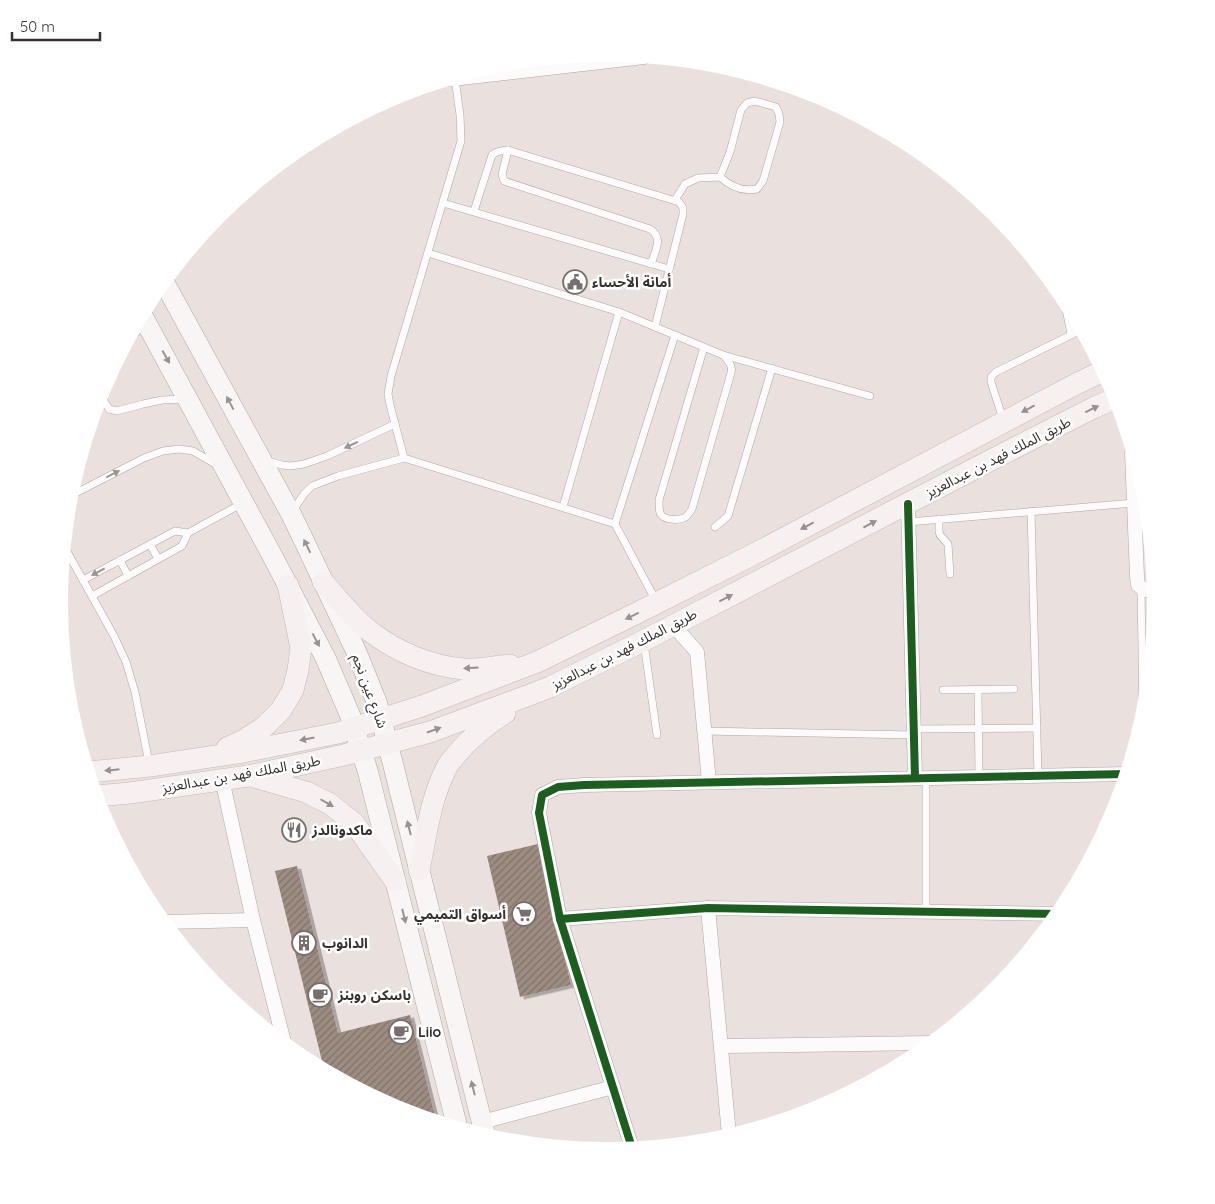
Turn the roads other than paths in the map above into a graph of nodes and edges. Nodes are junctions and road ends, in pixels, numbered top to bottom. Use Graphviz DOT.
graph roads {
  1 [pos="594,63"];
  2 [pos="498,74"];
  3 [pos="455,85"];
  4 [pos="508,150"];
  5 [pos="720,177"];
  6 [pos="675,200"];
  7 [pos="443,203"];
  8 [pos="474,211"];
  9 [pos="428,253"];
  10 [pos="651,264"];
  11 [pos="669,269"];
  12 [pos="168,289"];
  13 [pos="619,312"];
  14 [pos="147,321"];
  15 [pos="1069,322"];
  16 [pos="654,327"];
  17 [pos="1075,332"];
  18 [pos="1071,334"];
  19 [pos="675,335"];
  20 [pos="704,347"];
  21 [pos="723,355"];
  22 [pos="772,368"];
  23 [pos="1096,375"];
  24 [pos="870,396"];
  25 [pos="189,399"];
  26 [pos="1108,401"];
  27 [pos="106,404"];
  28 [pos="1004,422"];
  29 [pos="395,424"];
  30 [pos="404,458"];
  31 [pos="260,459"];
  32 [pos="227,470"];
  33 [pos="79,491"];
  34 [pos="244,502"];
  35 [pos="1138,502"];
  36 [pos="563,507"];
  37 [pos="1031,511"];
  38 [pos="908,513"];
  39 [pos="291,514"];
  40 [pos="1139,514"];
  41 [pos="939,519"];
  42 [pos="615,524"];
  43 [pos="715,527"];
  44 [pos="188,533"];
  45 [pos="150,544"];
  46 [pos="70,558"];
  47 [pos="158,559"];
  48 [pos="120,560"];
  49 [pos="950,574"];
  50 [pos="128,576"];
  51 [pos="83,580"];
  52 [pos="323,582"];
  53 [pos="288,585"];
  54 [pos="1147,588"];
  55 [pos="92,596"];
  56 [pos="657,603"];
  57 [pos="673,625"];
  58 [pos="644,641"];
  59 [pos="537,662"];
  60 [pos="1014,689"];
  61 [pos="944,690"];
  62 [pos="978,691"];
  63 [pos="532,694"];
  64 [pos="381,719"];
  65 [pos="354,728"];
  66 [pos="978,728"];
  67 [pos="1036,728"];
  68 [pos="704,731"];
  69 [pos="914,732"];
  70 [pos="657,735"];
  71 [pos="388,743"];
  72 [pos="362,750"];
  73 [pos="210,757"];
  74 [pos="150,766"];
  75 [pos="96,771"];
  76 [pos="1118,774"];
  77 [pos="248,776"];
  78 [pos="1038,776"];
  79 [pos="979,777"];
  80 [pos="920,778"];
  81 [pos="222,779"];
  82 [pos="709,782"];
  83 [pos="104,795"];
  84 [pos="420,870"];
  85 [pos="396,882"];
  86 [pos="708,908"];
  87 [pos="926,912"];
  88 [pos="1048,914"];
  89 [pos="560,919"];
  90 [pos="253,920"];
  91 [pos="173,922"];
  92 [pos="281,1032"];
  93 [pos="918,1043"];
  94 [pos="721,1046"];
  95 [pos="613,1087"];
  96 [pos="455,1119"];
  97 [pos="483,1127"];
  98 [pos="728,1127"];
  99 [pos="488,1128"];
  100 [pos="630,1141"];
  1 -- 2 [label="street"];
  3 -- 7 [label="lane"];
  4 -- 6 [label="lane"];
  4 -- 8 [label="lane"];
  4 -- 10 [label="lane"];
  5 -- 5 [label="lane"];
  5 -- 6 [label="lane"];
  6 -- 11 [label="lane"];
  7 -- 8 [label="lane"];
  7 -- 9 [label="lane"];
  8 -- 10 [label="lane"];
  9 -- 13 [label="lane"];
  9 -- 29 [label="lane"];
  10 -- 11 [label="lane"];
  11 -- 16 [label="lane"];
  31 -- 12 [label="main road, شارع عين نجم, one-way"];
  13 -- 16 [label="lane"];
  13 -- 36 [label="lane"];
  14 -- 25 [label="main road, شارع عين نجم, one-way"];
  15 -- 18 [label="lane"];
  16 -- 19 [label="lane"];
  17 -- 18 [label="lane"];
  18 -- 28 [label="lane"];
  19 -- 20 [label="lane"];
  19 -- 42 [label="lane"];
  20 -- 21 [label="lane"];
  20 -- 21 [label="lane"];
  21 -- 22 [label="lane"];
  22 -- 24 [label="lane"];
  22 -- 43 [label="lane"];
  23 -- 28 [label="main road, طريق الملك فهد بن عبدالعزيز, one-way"];
  25 -- 27 [label="lane"];
  25 -- 32 [label="main road, شارع عين نجم"];
  38 -- 26 [label="main road, طريق الملك فهد بن عبدالعزيز, one-way"];
  28 -- 56 [label="main road, طريق الملك فهد بن عبدالعزيز, one-way"];
  29 -- 30 [label="lane"];
  29 -- 31 [label="lane, one-way"];
  30 -- 36 [label="lane"];
  30 -- 39 [label="lane"];
  31 -- 39 [label="main road, شارع عين نجم"];
  33 -- 32 [label="lane, one-way"];
  32 -- 34 [label="main road, شارع عين نجم"];
  34 -- 44 [label="lane"];
  34 -- 53 [label="main road, شارع عين نجم"];
  35 -- 37 [label="lane"];
  36 -- 42 [label="lane"];
  37 -- 41 [label="lane"];
  37 -- 67 [label="lane"];
  38 -- 41 [label="lane"];
  57 -- 38 [label="main road, طريق الملك فهد بن عبدالعزيز, one-way"];
  38 -- 69 [label="street"];
  52 -- 39 [label="main road, شارع عين نجم, one-way"];
  40 -- 54 [label="street"];
  41 -- 49 [label="lane"];
  42 -- 56 [label="lane"];
  44 -- 45 [label="lane"];
  44 -- 47 [label="lane"];
  45 -- 47 [label="lane"];
  45 -- 48 [label="lane"];
  46 -- 51 [label="lane"];
  47 -- 50 [label="lane"];
  48 -- 50 [label="lane"];
  48 -- 51 [label="lane, one-way"];
  50 -- 55 [label="lane"];
  51 -- 55 [label="lane"];
  59 -- 52 [label="main road, one-way"];
  52 -- 64 [label="main road, شارع عين نجم"];
  53 -- 65 [label="main road, شارع عين نجم, one-way"];
  53 -- 73 [label="main road"];
  55 -- 74 [label="lane"];
  56 -- 59 [label="main road, طريق الملك فهد بن عبدالعزيز, one-way"];
  57 -- 58 [label="main road, طريق الملك فهد بن عبدالعزيز"];
  57 -- 68 [label="street"];
  58 -- 63 [label="main road, طريق الملك فهد بن عبدالعزيز"];
  58 -- 70 [label="lane"];
  59 -- 64 [label="main road, طريق الملك فهد بن عبدالعزيز"];
  60 -- 62 [label="lane"];
  61 -- 62 [label="lane"];
  62 -- 66 [label="lane"];
  71 -- 63 [label="main road, طريق الملك فهد بن عبدالعزيز, one-way"];
  63 -- 84 [label="main road"];
  64 -- 65 [label="main road, طريق الملك فهد بن عبدالعزيز"];
  64 -- 71 [label="main road, شارع عين نجم"];
  65 -- 72 [label="main road, شارع عين نجم"];
  65 -- 73 [label="main road, طريق الملك فهد بن عبدالعزيز, one-way"];
  66 -- 67 [label="lane"];
  66 -- 69 [label="lane"];
  66 -- 79 [label="lane"];
  67 -- 78 [label="lane"];
  68 -- 69 [label="lane"];
  68 -- 82 [label="street"];
  69 -- 80 [label="street"];
  71 -- 72 [label="main road, طريق الملك فهد بن عبدالعزيز"];
  84 -- 71 [label="main road, شارع عين نجم, one-way"];
  72 -- 77 [label="main road, طريق الملك فهد بن عبدالعزيز"];
  72 -- 85 [label="main road, شارع عين نجم"];
  73 -- 74 [label="main road, طريق الملك فهد بن عبدالعزيز"];
  74 -- 75 [label="main road, طريق الملك فهد بن عبدالعزيز, one-way"];
  76 -- 78 [label="street"];
  77 -- 81 [label="main road, طريق الملك فهد بن عبدالعزيز"];
  77 -- 85 [label="main road, one-way"];
  78 -- 79 [label="street"];
  79 -- 80 [label="street"];
  80 -- 82 [label="street"];
  80 -- 87 [label="lane"];
  81 -- 83 [label="main road, طريق الملك فهد بن عبدالعزيز"];
  81 -- 90 [label="street"];
  82 -- 89 [label="street"];
  97 -- 84 [label="main road, شارع عين نجم, one-way"];
  85 -- 96 [label="main road, شارع عين نجم, one-way"];
  86 -- 87 [label="street"];
  86 -- 89 [label="street"];
  86 -- 94 [label="street"];
  87 -- 88 [label="street"];
  89 -- 95 [label="street"];
  90 -- 91 [label="street"];
  90 -- 92 [label="street"];
  93 -- 94 [label="street"];
  94 -- 98 [label="street"];
  95 -- 99 [label="street"];
  95 -- 100 [label="street"];
}
